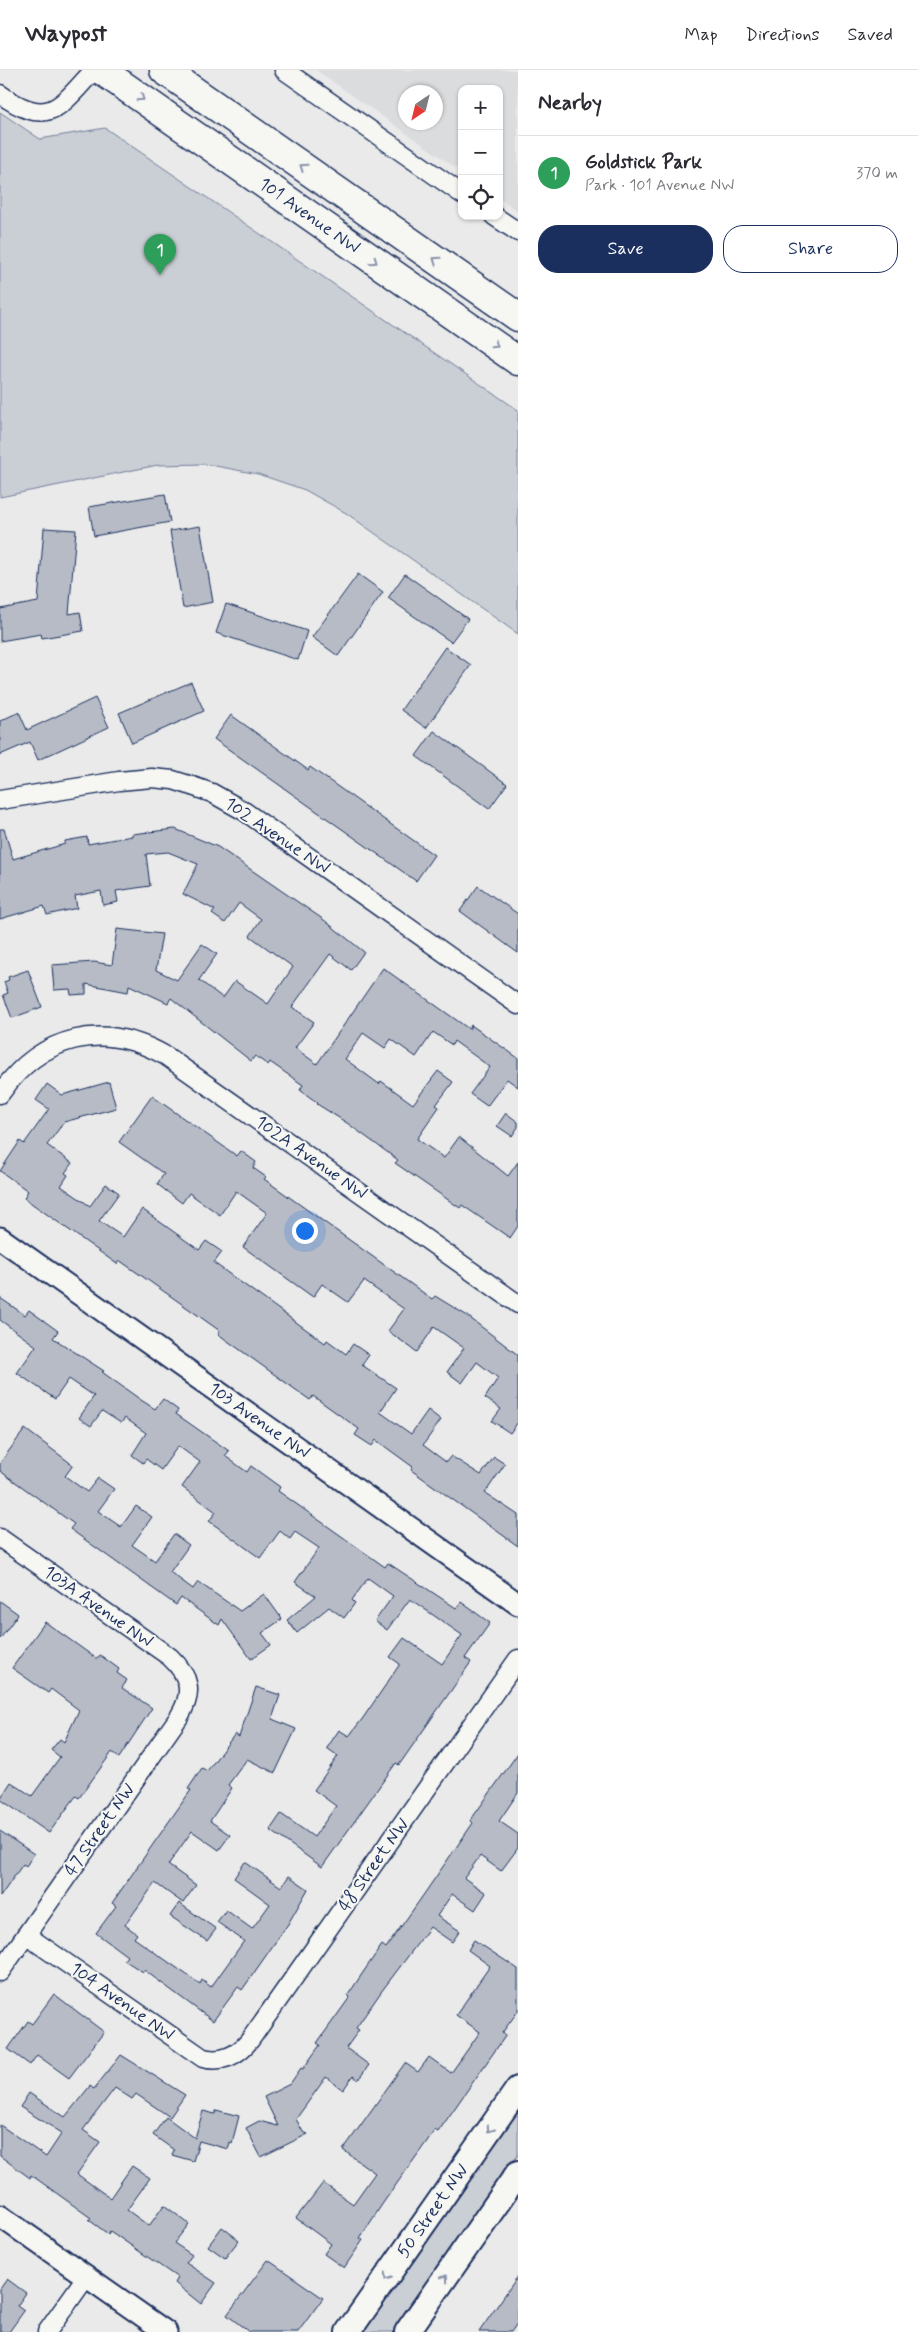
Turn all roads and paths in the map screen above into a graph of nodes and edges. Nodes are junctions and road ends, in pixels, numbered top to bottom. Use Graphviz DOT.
graph roads {
  1 [pos="94,70"];
  2 [pos="101,70"];
  3 [pos="164,70"];
  4 [pos="284,70"];
  5 [pos="0,94"];
  6 [pos="458,191"];
  7 [pos="500,220"];
  8 [pos="518,232"];
  9 [pos="518,317"];
  10 [pos="518,361"];
  11 [pos="0,800"];
  12 [pos="518,1006"];
  13 [pos="0,1094"];
  14 [pos="0,1238"];
  15 [pos="518,1304"];
  16 [pos="0,1538"];
  17 [pos="518,1604"];
  18 [pos="518,1660"];
  19 [pos="188,1683"];
  20 [pos="26,1935"];
  21 [pos="0,1972"];
  22 [pos="221,2060"];
  23 [pos="518,2089"];
  24 [pos="518,2173"];
  25 [pos="0,2216"];
  26 [pos="86,2277"];
  27 [pos="47,2332"];
  28 [pos="166,2332"];
  29 [pos="348,2332"];
  30 [pos="407,2332"];
  1 -- 5 [label="street"];
  2 -- 10 [label="main road, 101 Avenue NW, one-way"];
  9 -- 3 [label="main road, 101 Avenue NW, one-way"];
  4 -- 6 [label="street"];
  7 -- 8 [label="street"];
  11 -- 12 [label="street, 102 Avenue NW"];
  13 -- 15 [label="street, 102A Avenue NW"];
  14 -- 17 [label="street, 103 Avenue NW"];
  16 -- 19 [label="street, 103A Avenue NW"];
  18 -- 22 [label="street, 48 Street NW"];
  19 -- 20 [label="street, 47 Street NW"];
  20 -- 21 [label="street, 47 Street NW"];
  20 -- 22 [label="street, 104 Avenue NW"];
  23 -- 29 [label="main road, 50 Street NW, one-way"];
  30 -- 24 [label="main road, one-way"];
  25 -- 26 [label="street"];
  26 -- 27 [label="street"];
  26 -- 28 [label="street"];
}
